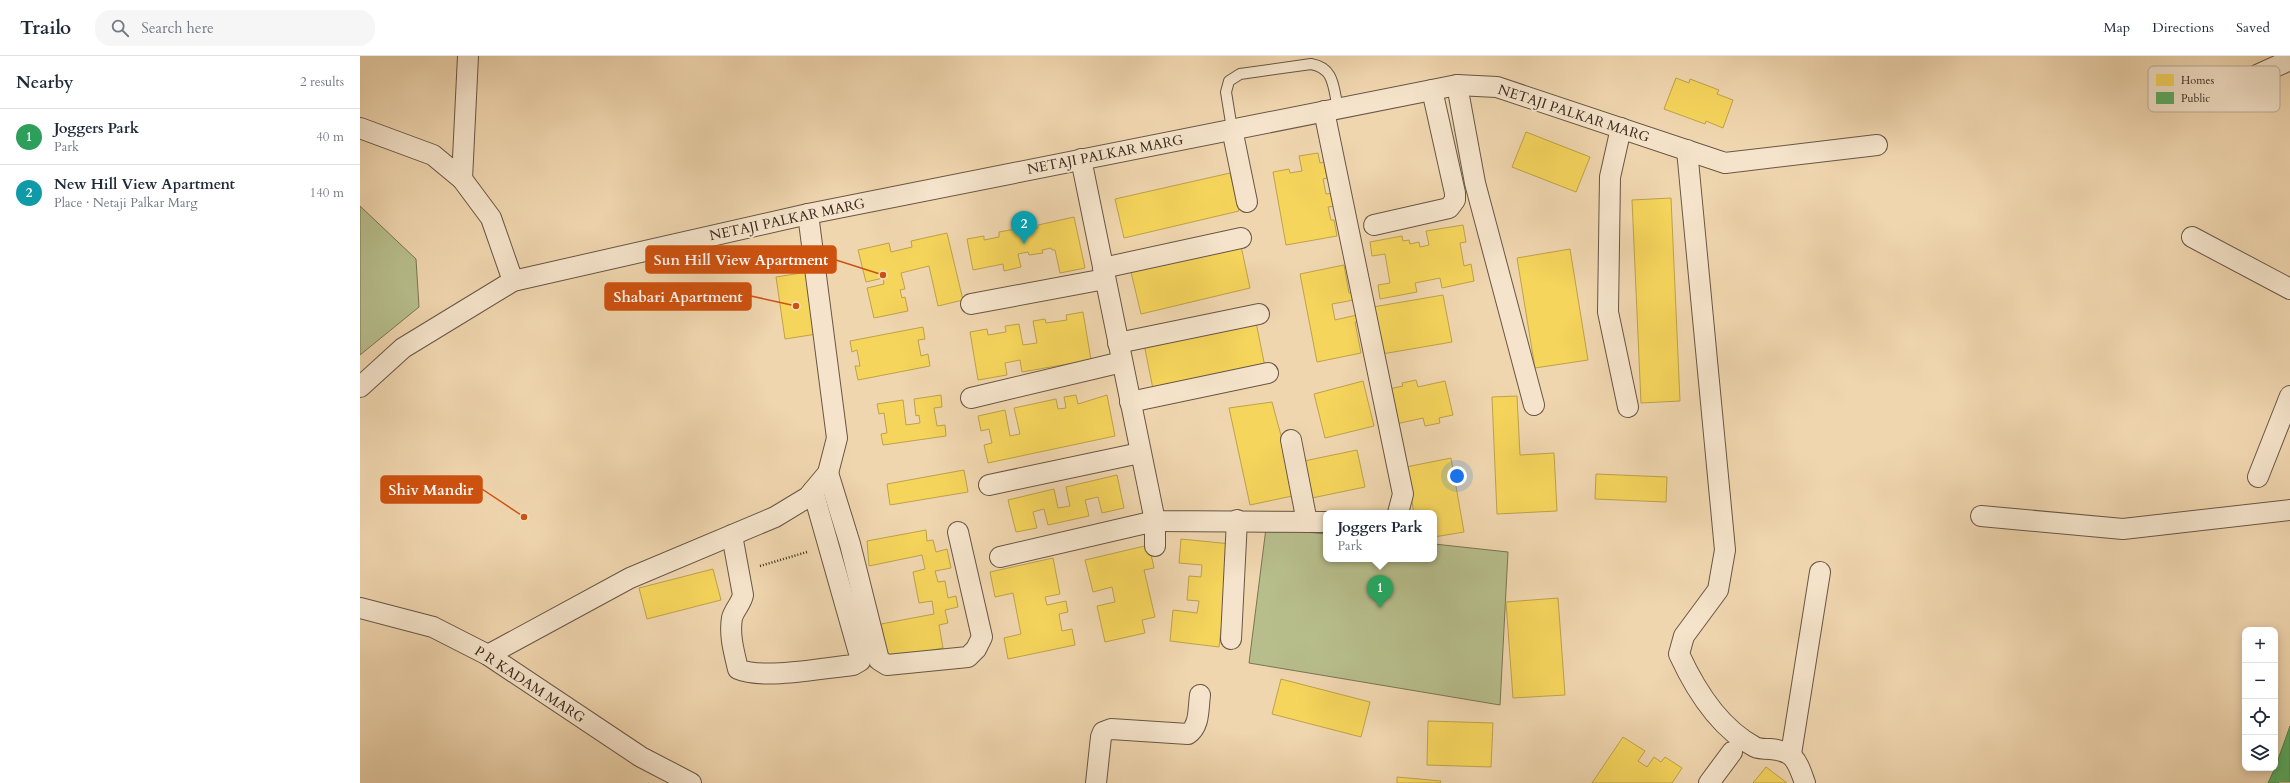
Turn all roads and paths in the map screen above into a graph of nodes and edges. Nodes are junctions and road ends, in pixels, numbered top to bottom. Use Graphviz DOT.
graph roads {
  1 [pos="468,56"];
  2 [pos="2290,60"];
  3 [pos="2277,66"];
  4 [pos="1457,85"];
  5 [pos="1432,90"];
  6 [pos="1331,110"];
  7 [pos="360,128"];
  8 [pos="1622,128"];
  9 [pos="1232,130"];
  10 [pos="1877,145"];
  11 [pos="1687,150"];
  12 [pos="1081,159"];
  13 [pos="462,180"];
  14 [pos="1247,202"];
  15 [pos="808,214"];
  16 [pos="1374,225"];
  17 [pos="2192,237"];
  18 [pos="1241,238"];
  19 [pos="1104,273"];
  20 [pos="513,281"];
  21 [pos="2290,289"];
  22 [pos="971,304"];
  23 [pos="1259,314"];
  24 [pos="1120,353"];
  25 [pos="1268,373"];
  26 [pos="360,387"];
  27 [pos="2290,396"];
  28 [pos="971,398"];
  29 [pos="1130,402"];
  30 [pos="1534,405"];
  31 [pos="1628,407"];
  32 [pos="1291,440"];
  33 [pos="1140,453"];
  34 [pos="828,474"];
  35 [pos="2258,476"];
  36 [pos="989,485"];
  37 [pos="813,491"];
  38 [pos="1399,510"];
  39 [pos="2290,510"];
  40 [pos="1981,516"];
  41 [pos="1237,520"];
  42 [pos="1155,521"];
  43 [pos="1316,522"];
  44 [pos="958,532"];
  45 [pos="732,535"];
  46 [pos="829,546"];
  47 [pos="1155,546"];
  48 [pos="1000,557"];
  49 [pos="740,571"];
  50 [pos="1820,572"];
  51 [pos="360,608"];
  52 [pos="1231,639"];
  53 [pos="488,655"];
  54 [pos="1200,695"];
  55 [pos="1732,752"];
  56 [pos="1791,754"];
  57 [pos="691,783"];
  58 [pos="1096,783"];
  59 [pos="1709,783"];
  60 [pos="1805,783"];
  1 -- 13 [label="street"];
  2 -- 3 [label="street"];
  4 -- 5 [label="street, NETAJI PALKAR MARG"];
  4 -- 8 [label="street, NETAJI PALKAR MARG"];
  4 -- 30 [label="street"];
  5 -- 6 [label="street, NETAJI PALKAR MARG"];
  5 -- 16 [label="street"];
  6 -- 9 [label="street, NETAJI PALKAR MARG"];
  6 -- 9 [label="lane"];
  6 -- 38 [label="street"];
  7 -- 13 [label="street"];
  8 -- 11 [label="street, NETAJI PALKAR MARG"];
  8 -- 31 [label="street"];
  9 -- 12 [label="street, NETAJI PALKAR MARG"];
  9 -- 14 [label="street"];
  10 -- 11 [label="street, NETAJI PALKAR MARG"];
  11 -- 56 [label="street"];
  12 -- 15 [label="street, NETAJI PALKAR MARG"];
  12 -- 19 [label="street"];
  13 -- 20 [label="street"];
  15 -- 20 [label="street, NETAJI PALKAR MARG"];
  15 -- 34 [label="street"];
  17 -- 21 [label="street"];
  18 -- 19 [label="street"];
  19 -- 22 [label="street"];
  19 -- 24 [label="street"];
  20 -- 26 [label="street, NETAJI PALKAR MARG"];
  23 -- 24 [label="street"];
  24 -- 28 [label="street"];
  24 -- 29 [label="street"];
  25 -- 29 [label="street"];
  27 -- 35 [label="street"];
  29 -- 33 [label="street"];
  32 -- 43 [label="street"];
  33 -- 36 [label="street"];
  33 -- 42 [label="street"];
  34 -- 37 [label="street"];
  34 -- 44 [label="street"];
  37 -- 45 [label="street"];
  37 -- 46 [label="street"];
  39 -- 40 [label="street"];
  41 -- 42 [label="street"];
  41 -- 43 [label="street"];
  41 -- 52 [label="street"];
  42 -- 47 [label="street"];
  42 -- 48 [label="street"];
  45 -- 49 [label="street"];
  45 -- 53 [label="street"];
  46 -- 49 [label="path"];
  46 -- 49 [label="street"];
  50 -- 56 [label="street"];
  51 -- 53 [label="street, P R KADAM MARG"];
  53 -- 57 [label="street, P R KADAM MARG"];
  54 -- 58 [label="street"];
  55 -- 59 [label="street"];
  56 -- 60 [label="street"];
}
